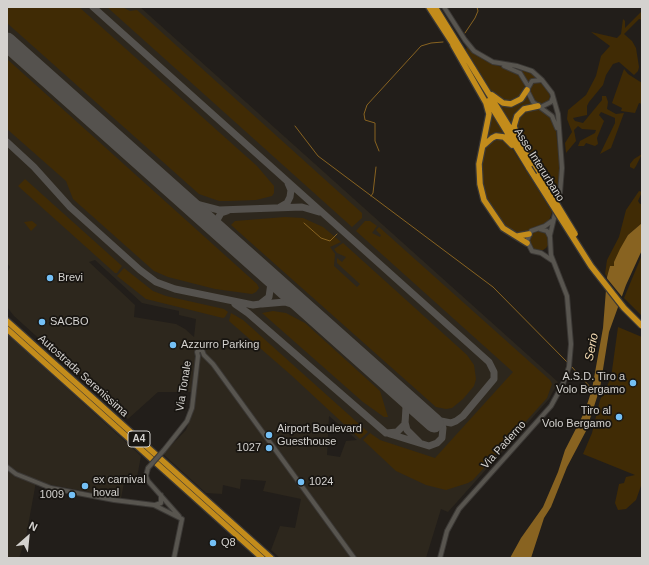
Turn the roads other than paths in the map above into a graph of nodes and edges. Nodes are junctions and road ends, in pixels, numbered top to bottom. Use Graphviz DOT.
graph roads {
  1 [pos="429,7"];
  2 [pos="435,7"];
  3 [pos="444,7"];
  4 [pos="453,45"];
  5 [pos="500,64"];
  6 [pos="474,69"];
  7 [pos="542,80"];
  8 [pos="527,88"];
  9 [pos="553,97"];
  10 [pos="540,106"];
  11 [pos="559,134"];
  12 [pos="482,148"];
  13 [pos="519,148"];
  14 [pos="553,221"];
  15 [pos="540,229"];
  16 [pos="529,234"];
  17 [pos="550,235"];
  18 [pos="518,236"];
  19 [pos="527,243"];
  20 [pos="550,247"];
  21 [pos="541,253"];
  22 [pos="553,261"];
  23 [pos="7,320"];
  24 [pos="642,321"];
  25 [pos="642,326"];
  26 [pos="7,329"];
  27 [pos="7,468"];
  28 [pos="161,495"];
  29 [pos="132,502"];
  30 [pos="154,505"];
  31 [pos="182,519"];
  32 [pos="174,558"];
  33 [pos="262,558"];
  34 [pos="272,558"];
  35 [pos="354,558"];
  36 [pos="440,558"];
  1 -- 4 [label="highway, Asse Interurbano"];
  2 -- 6 [label="highway, Asse Interurbano"];
  3 -- 5 [label="street, Via Paderno"];
  4 -- 12 [label="highway"];
  4 -- 13 [label="highway, Asse Interurbano"];
  5 -- 7 [label="street, Via Paderno"];
  5 -- 8 [label="street, Via Paderno"];
  6 -- 8 [label="highway"];
  6 -- 13 [label="highway, Asse Interurbano"];
  7 -- 8 [label="street"];
  7 -- 9 [label="street, Via Paderno"];
  8 -- 10 [label="street, Via Paderno"];
  9 -- 10 [label="street"];
  9 -- 11 [label="street, Via Paderno"];
  10 -- 11 [label="street, Via Paderno"];
  10 -- 13 [label="highway"];
  11 -- 14 [label="street, Via Paderno"];
  12 -- 13 [label="highway"];
  12 -- 18 [label="highway"];
  13 -- 24 [label="highway, Asse Interurbano, bridge"];
  13 -- 25 [label="highway, Asse Interurbano, bridge"];
  14 -- 15 [label="street"];
  14 -- 17 [label="street, Via Paderno"];
  15 -- 16 [label="street"];
  15 -- 17 [label="street"];
  16 -- 18 [label="highway"];
  16 -- 19 [label="street"];
  17 -- 20 [label="street, Via Paderno"];
  18 -- 19 [label="highway"];
  19 -- 21 [label="street"];
  20 -- 21 [label="street"];
  20 -- 22 [label="street, Via Paderno"];
  21 -- 22 [label="street"];
  22 -- 36 [label="street, Via Paderno"];
  23 -- 34 [label="highway, Autostrada Serenissima / A4"];
  26 -- 33 [label="highway, Autostrada Serenissima / A4"];
  27 -- 29 [label="street"];
  28 -- 30 [label="street"];
  28 -- 31 [label="street, Via Tonale"];
  28 -- 35 [label="street, Via Tonale, bridge"];
  29 -- 30 [label="street"];
  29 -- 31 [label="street"];
  30 -- 31 [label="street"];
  31 -- 32 [label="street"];
}
